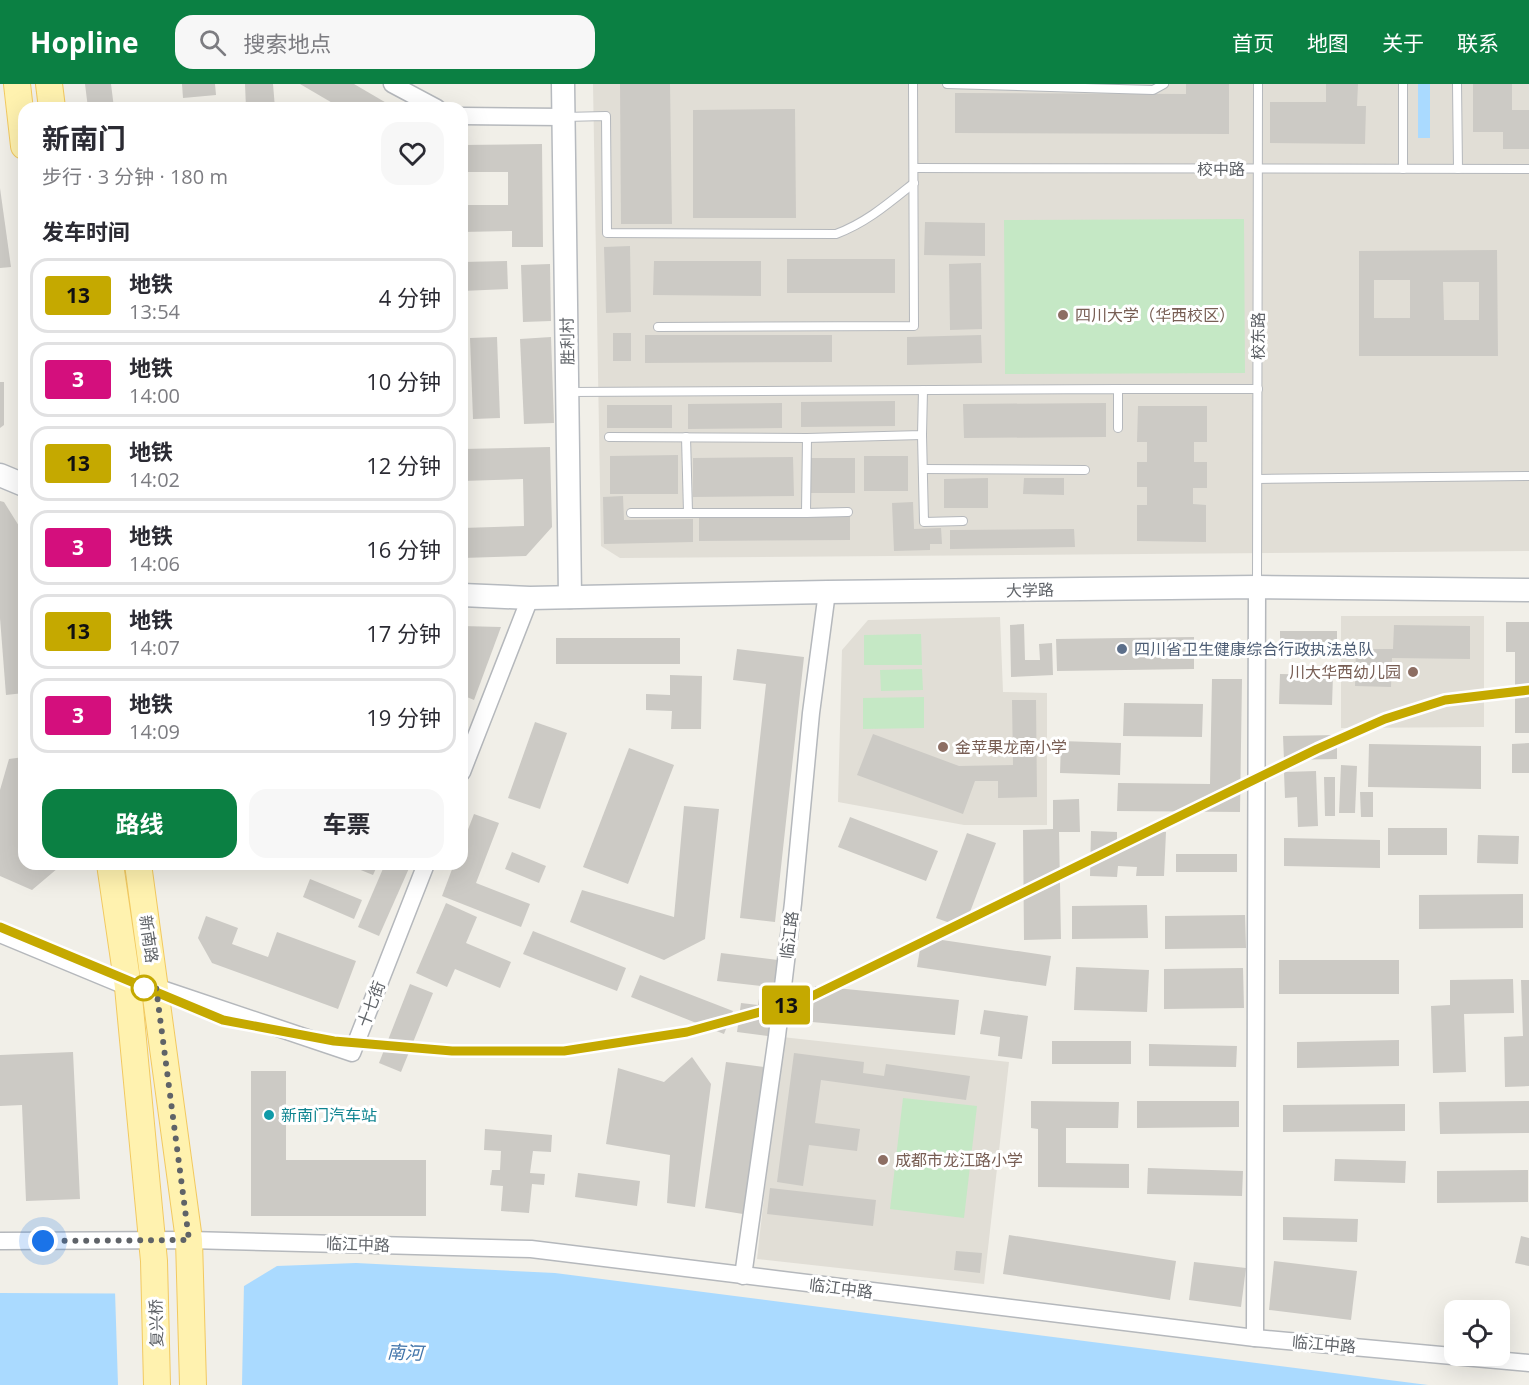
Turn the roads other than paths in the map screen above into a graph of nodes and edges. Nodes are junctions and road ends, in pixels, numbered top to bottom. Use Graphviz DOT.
graph roads {
  1 [pos="17,84"];
  2 [pos="50,84"];
  3 [pos="392,84"];
  4 [pos="563,84"];
  5 [pos="914,84"];
  6 [pos="947,84"];
  7 [pos="1164,84"];
  8 [pos="1258,84"];
  9 [pos="1403,84"];
  10 [pos="1457,84"];
  11 [pos="1039,86"];
  12 [pos="19,102"];
  13 [pos="52,102"];
  14 [pos="426,102"];
  15 [pos="468,116"];
  16 [pos="563,117"];
  17 [pos="914,168"];
  18 [pos="1258,169"];
  19 [pos="1403,169"];
  20 [pos="1458,169"];
  21 [pos="1529,169"];
  22 [pos="914,183"];
  23 [pos="658,327"];
  24 [pos="1118,389"];
  25 [pos="1258,389"];
  26 [pos="923,390"];
  27 [pos="568,392"];
  28 [pos="1118,428"];
  29 [pos="922,435"];
  30 [pos="609,437"];
  31 [pos="686,437"];
  32 [pos="807,438"];
  33 [pos="923,469"];
  34 [pos="1085,470"];
  35 [pos="0,475"];
  36 [pos="1529,476"];
  37 [pos="1258,479"];
  38 [pos="18,482"];
  39 [pos="848,512"];
  40 [pos="631,513"];
  41 [pos="688,513"];
  42 [pos="806,513"];
  43 [pos="963,521"];
  44 [pos="1257,587"];
  45 [pos="1529,590"];
  46 [pos="827,592"];
  47 [pos="468,595"];
  48 [pos="570,597"];
  49 [pos="530,598"];
  50 [pos="468,757"];
  51 [pos="111,870"];
  52 [pos="139,870"];
  53 [pos="424,870"];
  54 [pos="0,934"];
  55 [pos="129,987"];
  56 [pos="156,987"];
  57 [pos="0,1242"];
  58 [pos="153,1251"];
  59 [pos="190,1252"];
  60 [pos="743,1276"];
  61 [pos="1255,1338"];
  62 [pos="1529,1363"];
  63 [pos="157,1385"];
  64 [pos="193,1385"];
  1 -- 12 [label="main road"];
  2 -- 13 [label="main road"];
  3 -- 14 [label="street"];
  4 -- 16 [label="street, 胜利村"];
  5 -- 17 [label="lane"];
  6 -- 11 [label="lane"];
  7 -- 11 [label="lane"];
  8 -- 18 [label="lane, 校东路"];
  9 -- 19 [label="lane"];
  10 -- 20 [label="lane"];
  15 -- 16 [label="street"];
  16 -- 22 [label="lane"];
  16 -- 27 [label="street, 胜利村"];
  17 -- 18 [label="lane, 校中路"];
  17 -- 22 [label="lane"];
  18 -- 19 [label="lane, 校中路"];
  18 -- 25 [label="lane, 校东路"];
  19 -- 20 [label="lane, 校中路"];
  20 -- 21 [label="lane, 校中路"];
  22 -- 23 [label="lane"];
  24 -- 25 [label="lane"];
  24 -- 26 [label="lane"];
  24 -- 28 [label="lane"];
  25 -- 37 [label="lane, 校东路"];
  26 -- 27 [label="lane"];
  26 -- 29 [label="lane"];
  27 -- 48 [label="street, 胜利村"];
  29 -- 32 [label="lane"];
  29 -- 33 [label="lane"];
  30 -- 31 [label="lane"];
  31 -- 32 [label="lane"];
  31 -- 41 [label="lane"];
  32 -- 42 [label="lane"];
  33 -- 34 [label="lane"];
  33 -- 43 [label="lane"];
  35 -- 38 [label="street"];
  36 -- 37 [label="lane"];
  37 -- 44 [label="lane, 校东路"];
  39 -- 42 [label="lane"];
  40 -- 41 [label="lane"];
  41 -- 42 [label="lane"];
  44 -- 45 [label="street, 大学路"];
  44 -- 46 [label="street, 大学路"];
  44 -- 61 [label="street"];
  46 -- 48 [label="street, 大学路"];
  46 -- 60 [label="street, 临江路"];
  47 -- 49 [label="street, 大学路"];
  48 -- 49 [label="street, 大学路"];
  49 -- 50 [label="street"];
  51 -- 55 [label="main road, 新南路"];
  52 -- 56 [label="main road, 新南路"];
  53 -- 56 [label="street, 十七街"];
  54 -- 55 [label="street"];
  55 -- 58 [label="main road, 新南路"];
  56 -- 59 [label="main road, 新南路"];
  57 -- 58 [label="street, 临江中路"];
  58 -- 59 [label="street, 临江中路"];
  58 -- 63 [label="main road, 复兴桥"];
  59 -- 60 [label="street, 临江中路"];
  59 -- 64 [label="main road"];
  60 -- 61 [label="street, 临江中路"];
  61 -- 62 [label="street, 临江中路"];
}
